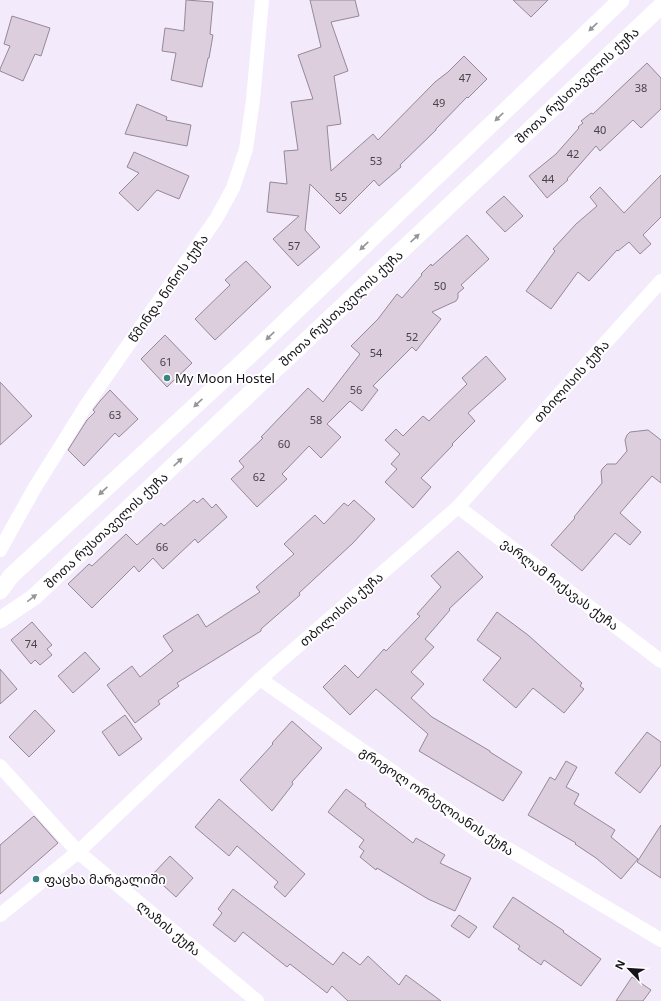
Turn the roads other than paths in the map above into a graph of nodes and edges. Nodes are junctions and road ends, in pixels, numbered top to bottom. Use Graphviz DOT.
graph roads {
  1 [pos="262,0"];
  2 [pos="621,0"];
  3 [pos="661,6"];
  4 [pos="661,281"];
  5 [pos="458,507"];
  6 [pos="0,550"];
  7 [pos="0,590"];
  8 [pos="0,620"];
  9 [pos="661,662"];
  10 [pos="260,679"];
  11 [pos="0,766"];
  12 [pos="78,852"];
  13 [pos="0,915"];
  14 [pos="661,940"];
  15 [pos="256,1001"];
  1 -- 6 [label="street, წმინდა ნინოს ქუჩა"];
  2 -- 7 [label="street, one-way"];
  8 -- 3 [label="street, შოთა რუსთაველის ქუჩა, one-way"];
  4 -- 5 [label="street, თბილისის ქუჩა"];
  5 -- 9 [label="street, ვარლამ ჩიქავას ქუჩა"];
  5 -- 10 [label="street, თბილისის ქუჩა"];
  10 -- 12 [label="street, თბილისის ქუჩა"];
  10 -- 14 [label="street, გრიგოლ ორბელიანის ქუჩა"];
  11 -- 12 [label="street, ლაზის ქუჩა"];
  12 -- 13 [label="street, თბილისის ქუჩა"];
  12 -- 15 [label="street, ლაზის ქუჩა"];
}
